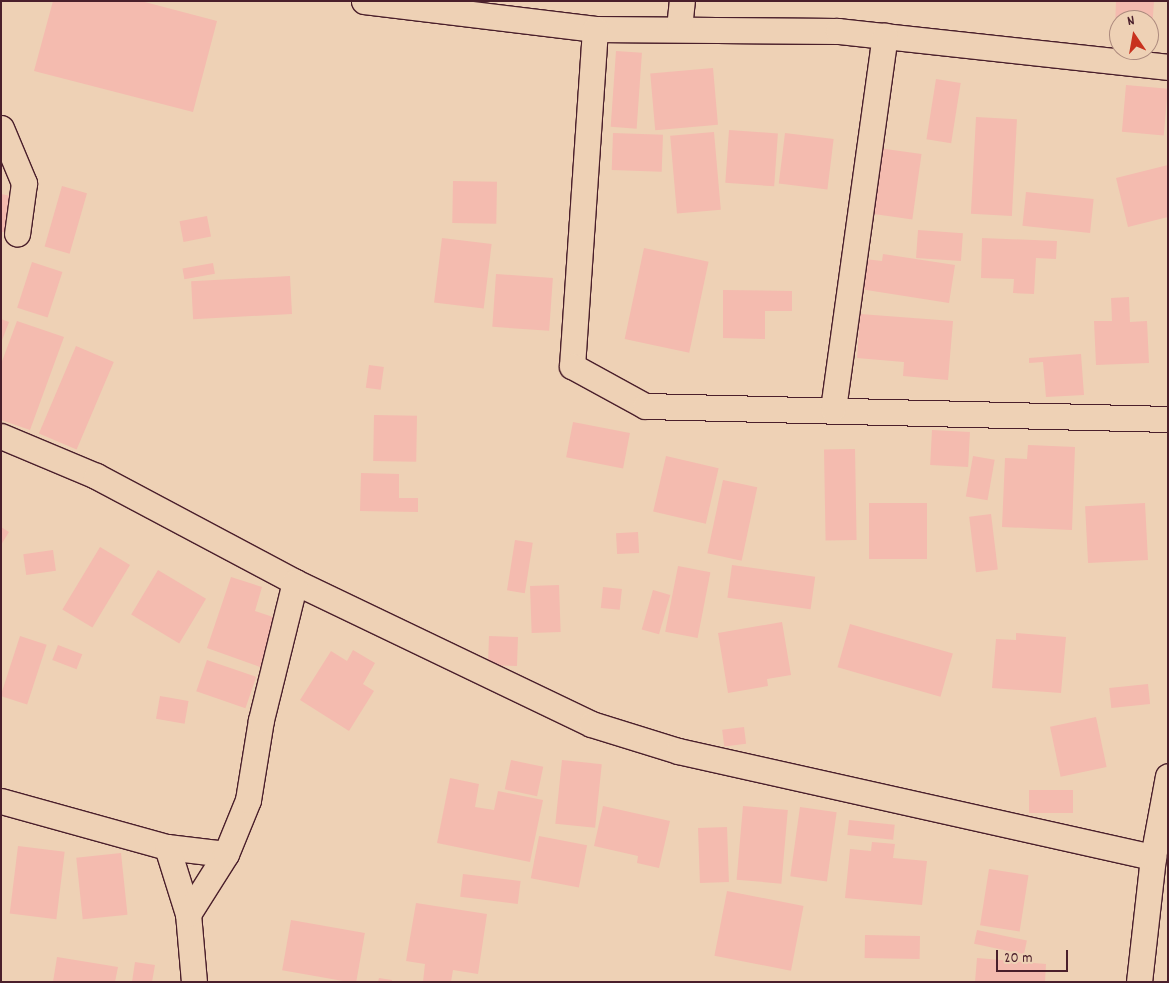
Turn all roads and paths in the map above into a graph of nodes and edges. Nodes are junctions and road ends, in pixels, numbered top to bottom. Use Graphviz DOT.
graph roads {
  1 [pos="364,1"];
  2 [pos="682,1"];
  3 [pos="679,28"];
  4 [pos="595,29"];
  5 [pos="885,36"];
  6 [pos="1168,67"];
  7 [pos="1,128"];
  8 [pos="17,234"];
  9 [pos="833,409"];
  10 [pos="1168,419"];
  11 [pos="1,436"];
  12 [pos="295,582"];
  13 [pos="1168,776"];
  14 [pos="1,801"];
  15 [pos="167,847"];
  16 [pos="226,854"];
  17 [pos="1153,857"];
  18 [pos="188,914"];
  19 [pos="194,982"];
  20 [pos="1139,982"];
  1 -- 4 [label="street"];
  2 -- 3 [label="street"];
  3 -- 4 [label="street"];
  3 -- 5 [label="street"];
  4 -- 9 [label="street"];
  5 -- 6 [label="street"];
  5 -- 9 [label="street"];
  7 -- 8 [label="street"];
  9 -- 10 [label="street"];
  11 -- 12 [label="street"];
  12 -- 16 [label="street"];
  12 -- 17 [label="street"];
  13 -- 17 [label="street"];
  14 -- 15 [label="street"];
  15 -- 16 [label="street"];
  15 -- 18 [label="street"];
  16 -- 18 [label="street"];
  17 -- 20 [label="street"];
  18 -- 19 [label="street"];
}
